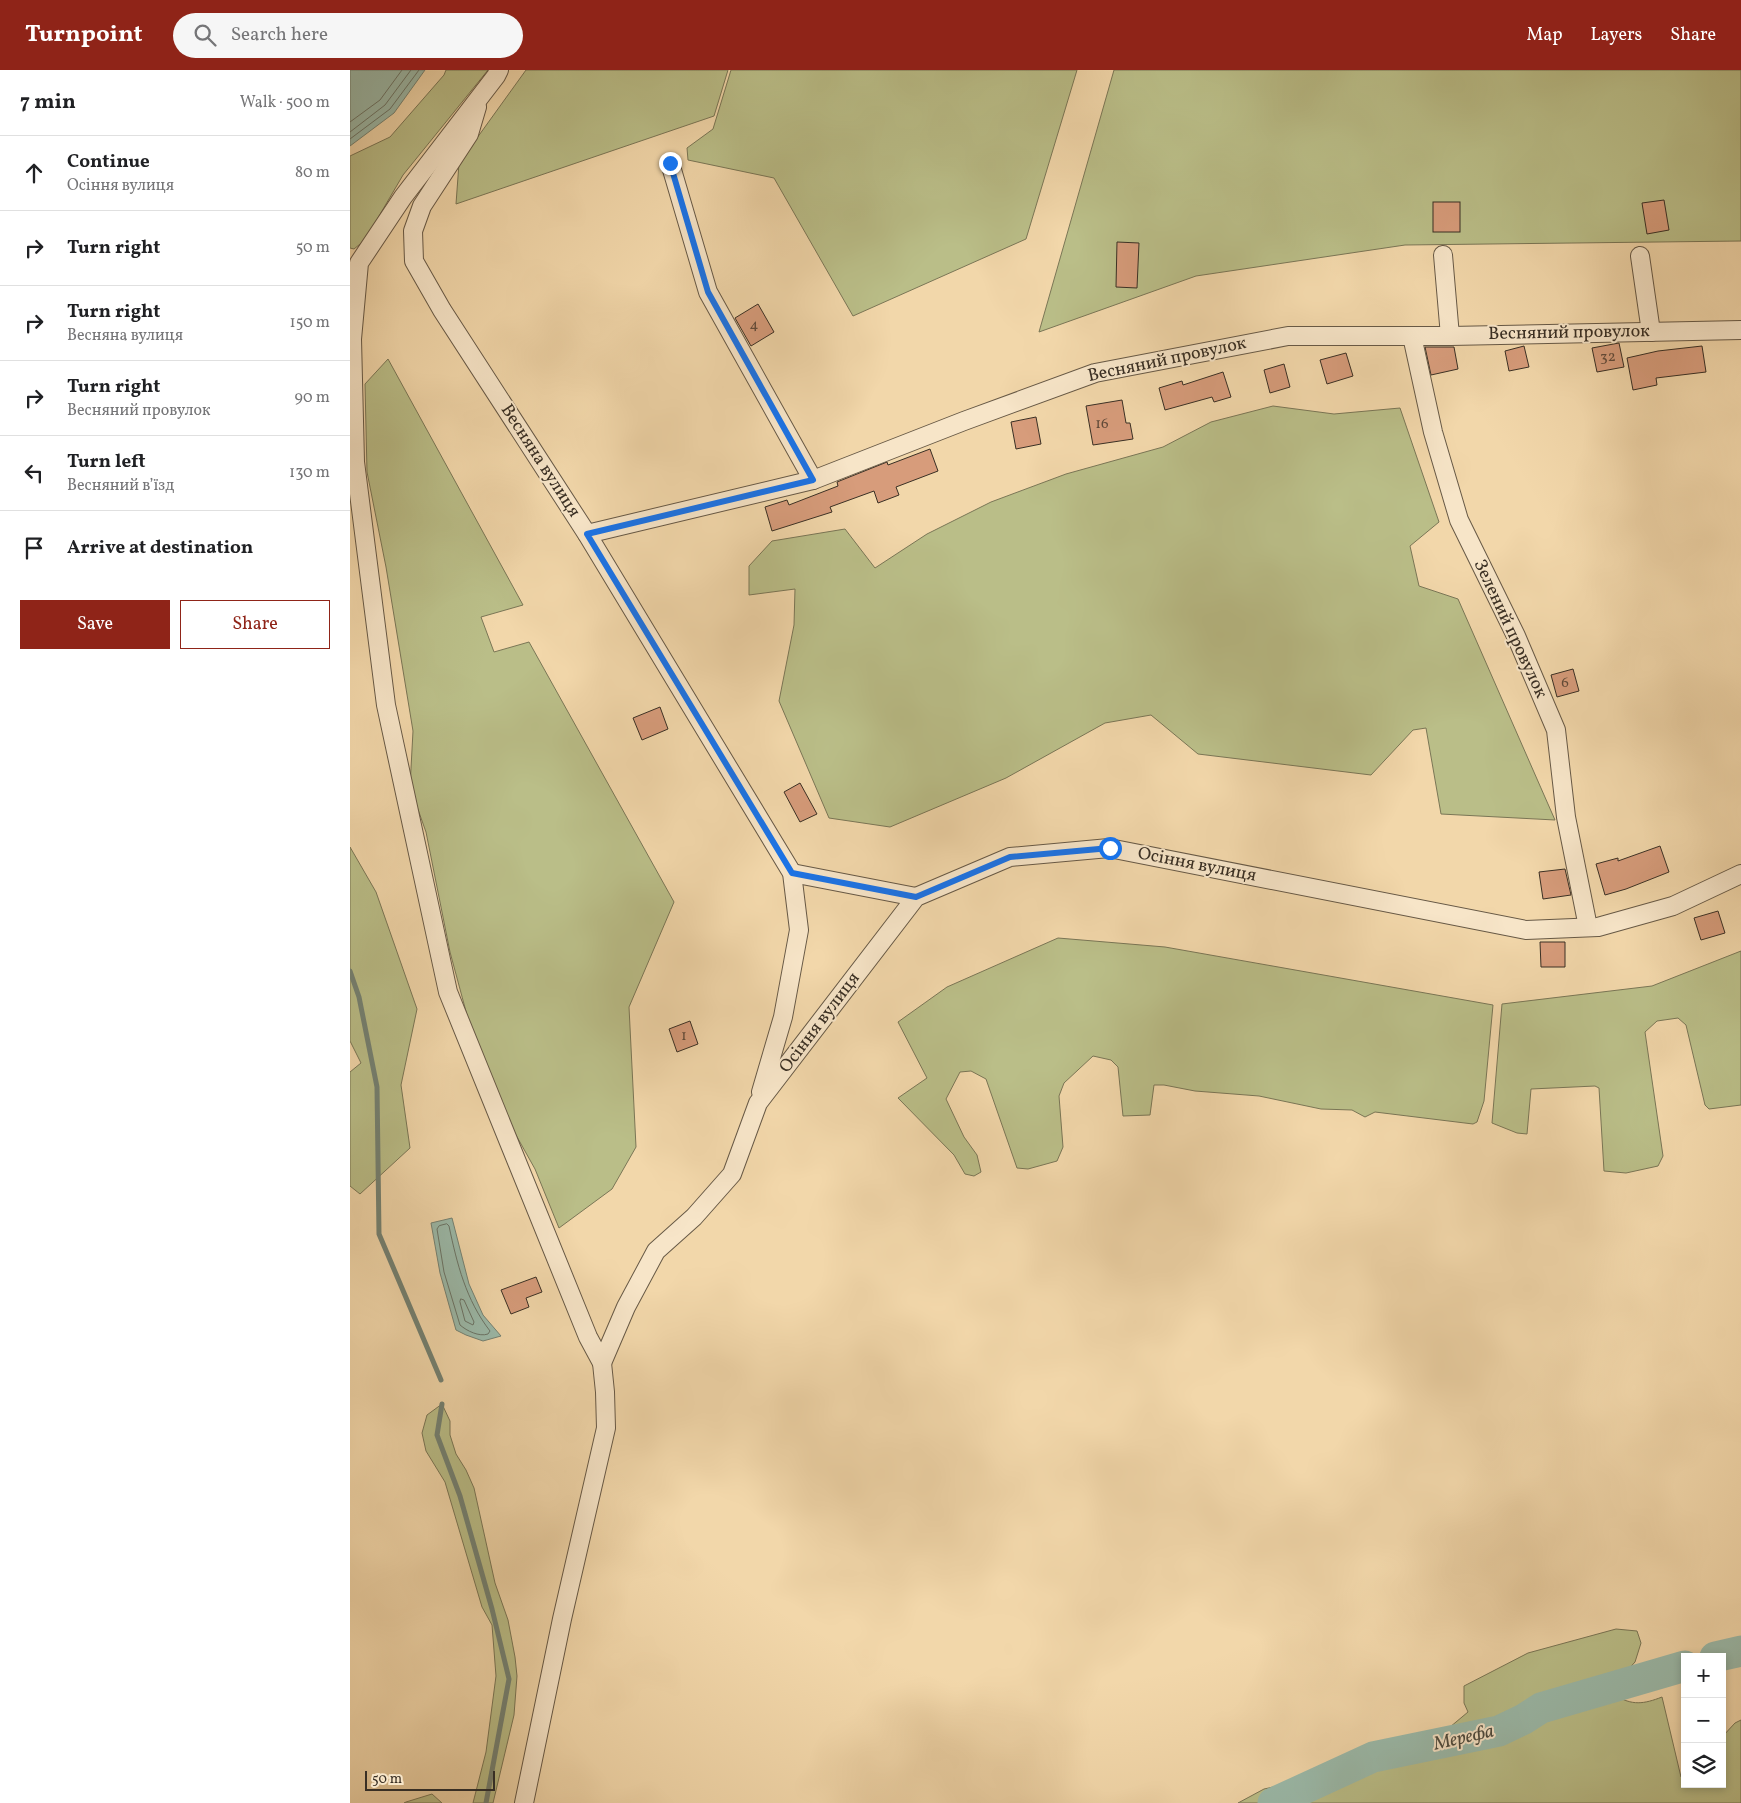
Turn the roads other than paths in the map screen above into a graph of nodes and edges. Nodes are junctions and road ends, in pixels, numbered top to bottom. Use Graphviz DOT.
graph roads {
  1 [pos="499,70"];
  2 [pos="480,97"];
  3 [pos="670,163"];
  4 [pos="1443,255"];
  5 [pos="1640,256"];
  6 [pos="354,261"];
  7 [pos="1741,330"];
  8 [pos="1651,332"];
  9 [pos="1412,336"];
  10 [pos="1450,336"];
  11 [pos="813,480"];
  12 [pos="587,534"];
  13 [pos="792,873"];
  14 [pos="1741,874"];
  15 [pos="916,897"];
  16 [pos="1588,927"];
  17 [pos="758,1103"];
  18 [pos="602,1363"];
  19 [pos="524,1803"];
  1 -- 2 [label="street"];
  2 -- 6 [label="street"];
  2 -- 12 [label="street, Весняна вулиця"];
  3 -- 11 [label="street"];
  4 -- 10 [label="street"];
  5 -- 8 [label="street"];
  6 -- 18 [label="street"];
  7 -- 8 [label="street, Весняний провулок"];
  8 -- 10 [label="street, Весняний провулок"];
  9 -- 10 [label="street, Весняний провулок"];
  9 -- 11 [label="street, Весняний провулок"];
  9 -- 16 [label="street, Зелений провулок"];
  11 -- 12 [label="street, Весняний провулок"];
  12 -- 13 [label="street, Весняна вулиця"];
  13 -- 15 [label="street"];
  13 -- 17 [label="street, Весняна вулиця"];
  14 -- 16 [label="street, Осіння вулиця"];
  15 -- 16 [label="street, Осіння вулиця"];
  15 -- 17 [label="street, Осіння вулиця"];
  17 -- 18 [label="street, Осіння вулиця"];
  18 -- 19 [label="street"];
}
